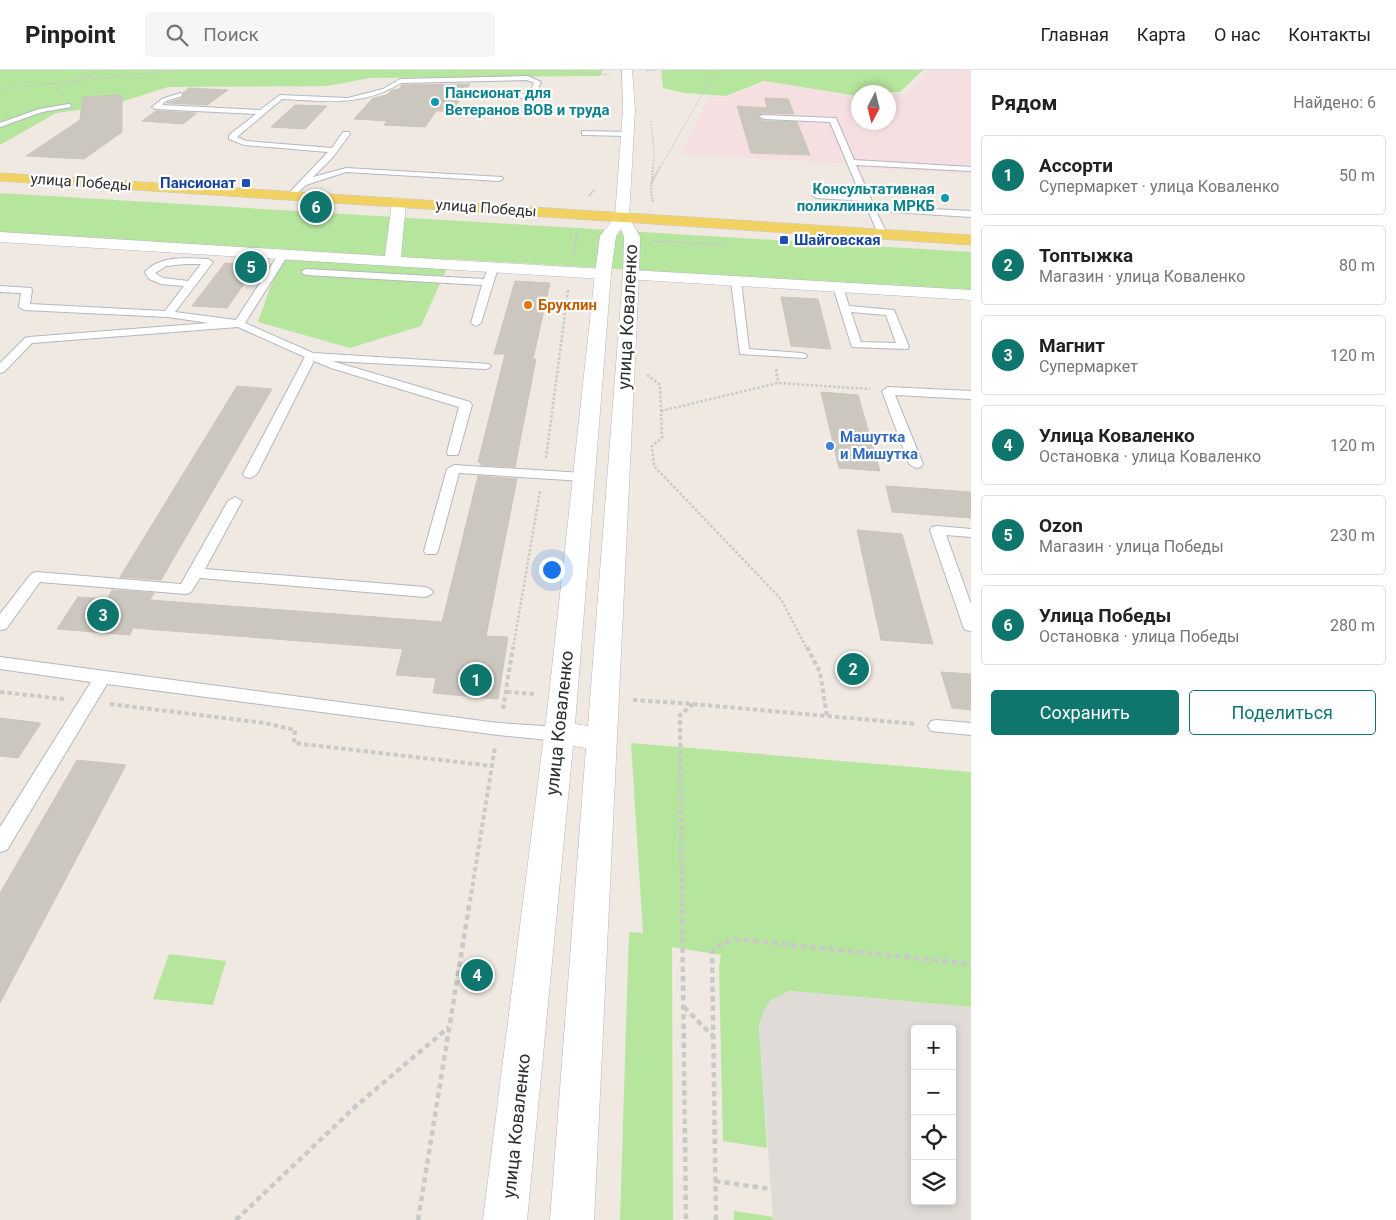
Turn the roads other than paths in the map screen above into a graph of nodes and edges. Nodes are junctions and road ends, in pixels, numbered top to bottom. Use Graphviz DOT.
graph roads {
  1 [pos="627,72"];
  2 [pos="180,95"];
  3 [pos="458,96"];
  4 [pos="69,106"];
  5 [pos="262,112"];
  6 [pos="764,117"];
  7 [pos="0,125"];
  8 [pos="585,133"];
  9 [pos="346,134"];
  10 [pos="628,134"];
  11 [pos="334,150"];
  12 [pos="852,162"];
  13 [pos="971,169"];
  14 [pos="0,177"];
  15 [pos="499,179"];
  16 [pos="303,183"];
  17 [pos="292,195"];
  18 [pos="816,195"];
  19 [pos="867,199"];
  20 [pos="399,202"];
  21 [pos="871,208"];
  22 [pos="971,214"];
  23 [pos="622,217"];
  24 [pos="882,234"];
  25 [pos="0,238"];
  26 [pos="971,240"];
  27 [pos="0,243"];
  28 [pos="281,258"];
  29 [pos="392,262"];
  30 [pos="306,272"];
  31 [pos="491,274"];
  32 [pos="617,274"];
  33 [pos="570,278"];
  34 [pos="736,281"];
  35 [pos="191,284"];
  36 [pos="838,287"];
  37 [pos="0,289"];
  38 [pos="971,295"];
  39 [pos="846,309"];
  40 [pos="168,314"];
  41 [pos="476,323"];
  42 [pos="240,324"];
  43 [pos="311,356"];
  44 [pos="801,356"];
  45 [pos="485,366"];
  46 [pos="0,370"];
  47 [pos="971,395"];
  48 [pos="453,452"];
  49 [pos="916,464"];
  50 [pos="250,474"];
  51 [pos="583,477"];
  52 [pos="235,501"];
  53 [pos="971,533"];
  54 [pos="431,551"];
  55 [pos="195,573"];
  56 [pos="425,592"];
  57 [pos="0,625"];
  58 [pos="971,626"];
  59 [pos="0,663"];
  60 [pos="102,678"];
  61 [pos="937,726"];
  62 [pos="971,729"];
  63 [pos="559,734"];
  64 [pos="603,738"];
  65 [pos="0,844"];
  66 [pos="505,1220"];
  67 [pos="572,1220"];
  1 -- 10 [label="main road"];
  2 -- 5 [label="lane"];
  3 -- 5 [label="lane"];
  4 -- 7 [label="lane"];
  5 -- 11 [label="lane"];
  6 -- 12 [label="lane"];
  8 -- 10 [label="lane"];
  9 -- 11 [label="lane"];
  10 -- 23 [label="main road"];
  11 -- 16 [label="lane"];
  12 -- 13 [label="lane"];
  12 -- 19 [label="lane"];
  14 -- 17 [label="main road, улица Победы"];
  15 -- 16 [label="lane"];
  16 -- 17 [label="lane"];
  17 -- 20 [label="main road, улица Победы"];
  18 -- 19 [label="lane"];
  19 -- 21 [label="lane"];
  20 -- 23 [label="main road, улица Победы"];
  20 -- 29 [label="main road"];
  21 -- 22 [label="lane"];
  21 -- 24 [label="lane"];
  23 -- 24 [label="main road, улица Победы"];
  23 -- 32 [label="main road, улица Коваленко"];
  24 -- 26 [label="main road, улица Победы"];
  25 -- 28 [label="main road"];
  27 -- 28 [label="main road"];
  28 -- 29 [label="main road"];
  28 -- 31 [label="main road"];
  28 -- 42 [label="lane"];
  29 -- 31 [label="main road"];
  30 -- 31 [label="lane"];
  31 -- 32 [label="main road"];
  31 -- 33 [label="main road"];
  31 -- 41 [label="lane"];
  32 -- 34 [label="main road"];
  32 -- 51 [label="main road, улица Коваленко"];
  32 -- 64 [label="main road, улица Коваленко"];
  34 -- 36 [label="main road"];
  34 -- 44 [label="lane"];
  35 -- 35 [label="lane"];
  35 -- 40 [label="lane"];
  36 -- 38 [label="main road"];
  36 -- 39 [label="lane"];
  37 -- 40 [label="lane"];
  39 -- 39 [label="lane"];
  40 -- 42 [label="lane"];
  42 -- 43 [label="lane"];
  42 -- 46 [label="lane"];
  43 -- 45 [label="lane"];
  43 -- 48 [label="lane"];
  43 -- 50 [label="lane"];
  47 -- 49 [label="lane"];
  51 -- 54 [label="lane"];
  51 -- 63 [label="main road, улица Коваленко"];
  52 -- 55 [label="lane"];
  53 -- 58 [label="lane"];
  55 -- 56 [label="lane"];
  55 -- 57 [label="lane"];
  59 -- 60 [label="lane"];
  60 -- 63 [label="lane"];
  60 -- 65 [label="lane"];
  61 -- 62 [label="lane"];
  63 -- 64 [label="main road"];
  63 -- 66 [label="main road, улица Коваленко"];
  64 -- 67 [label="main road, улица Коваленко"];
}
